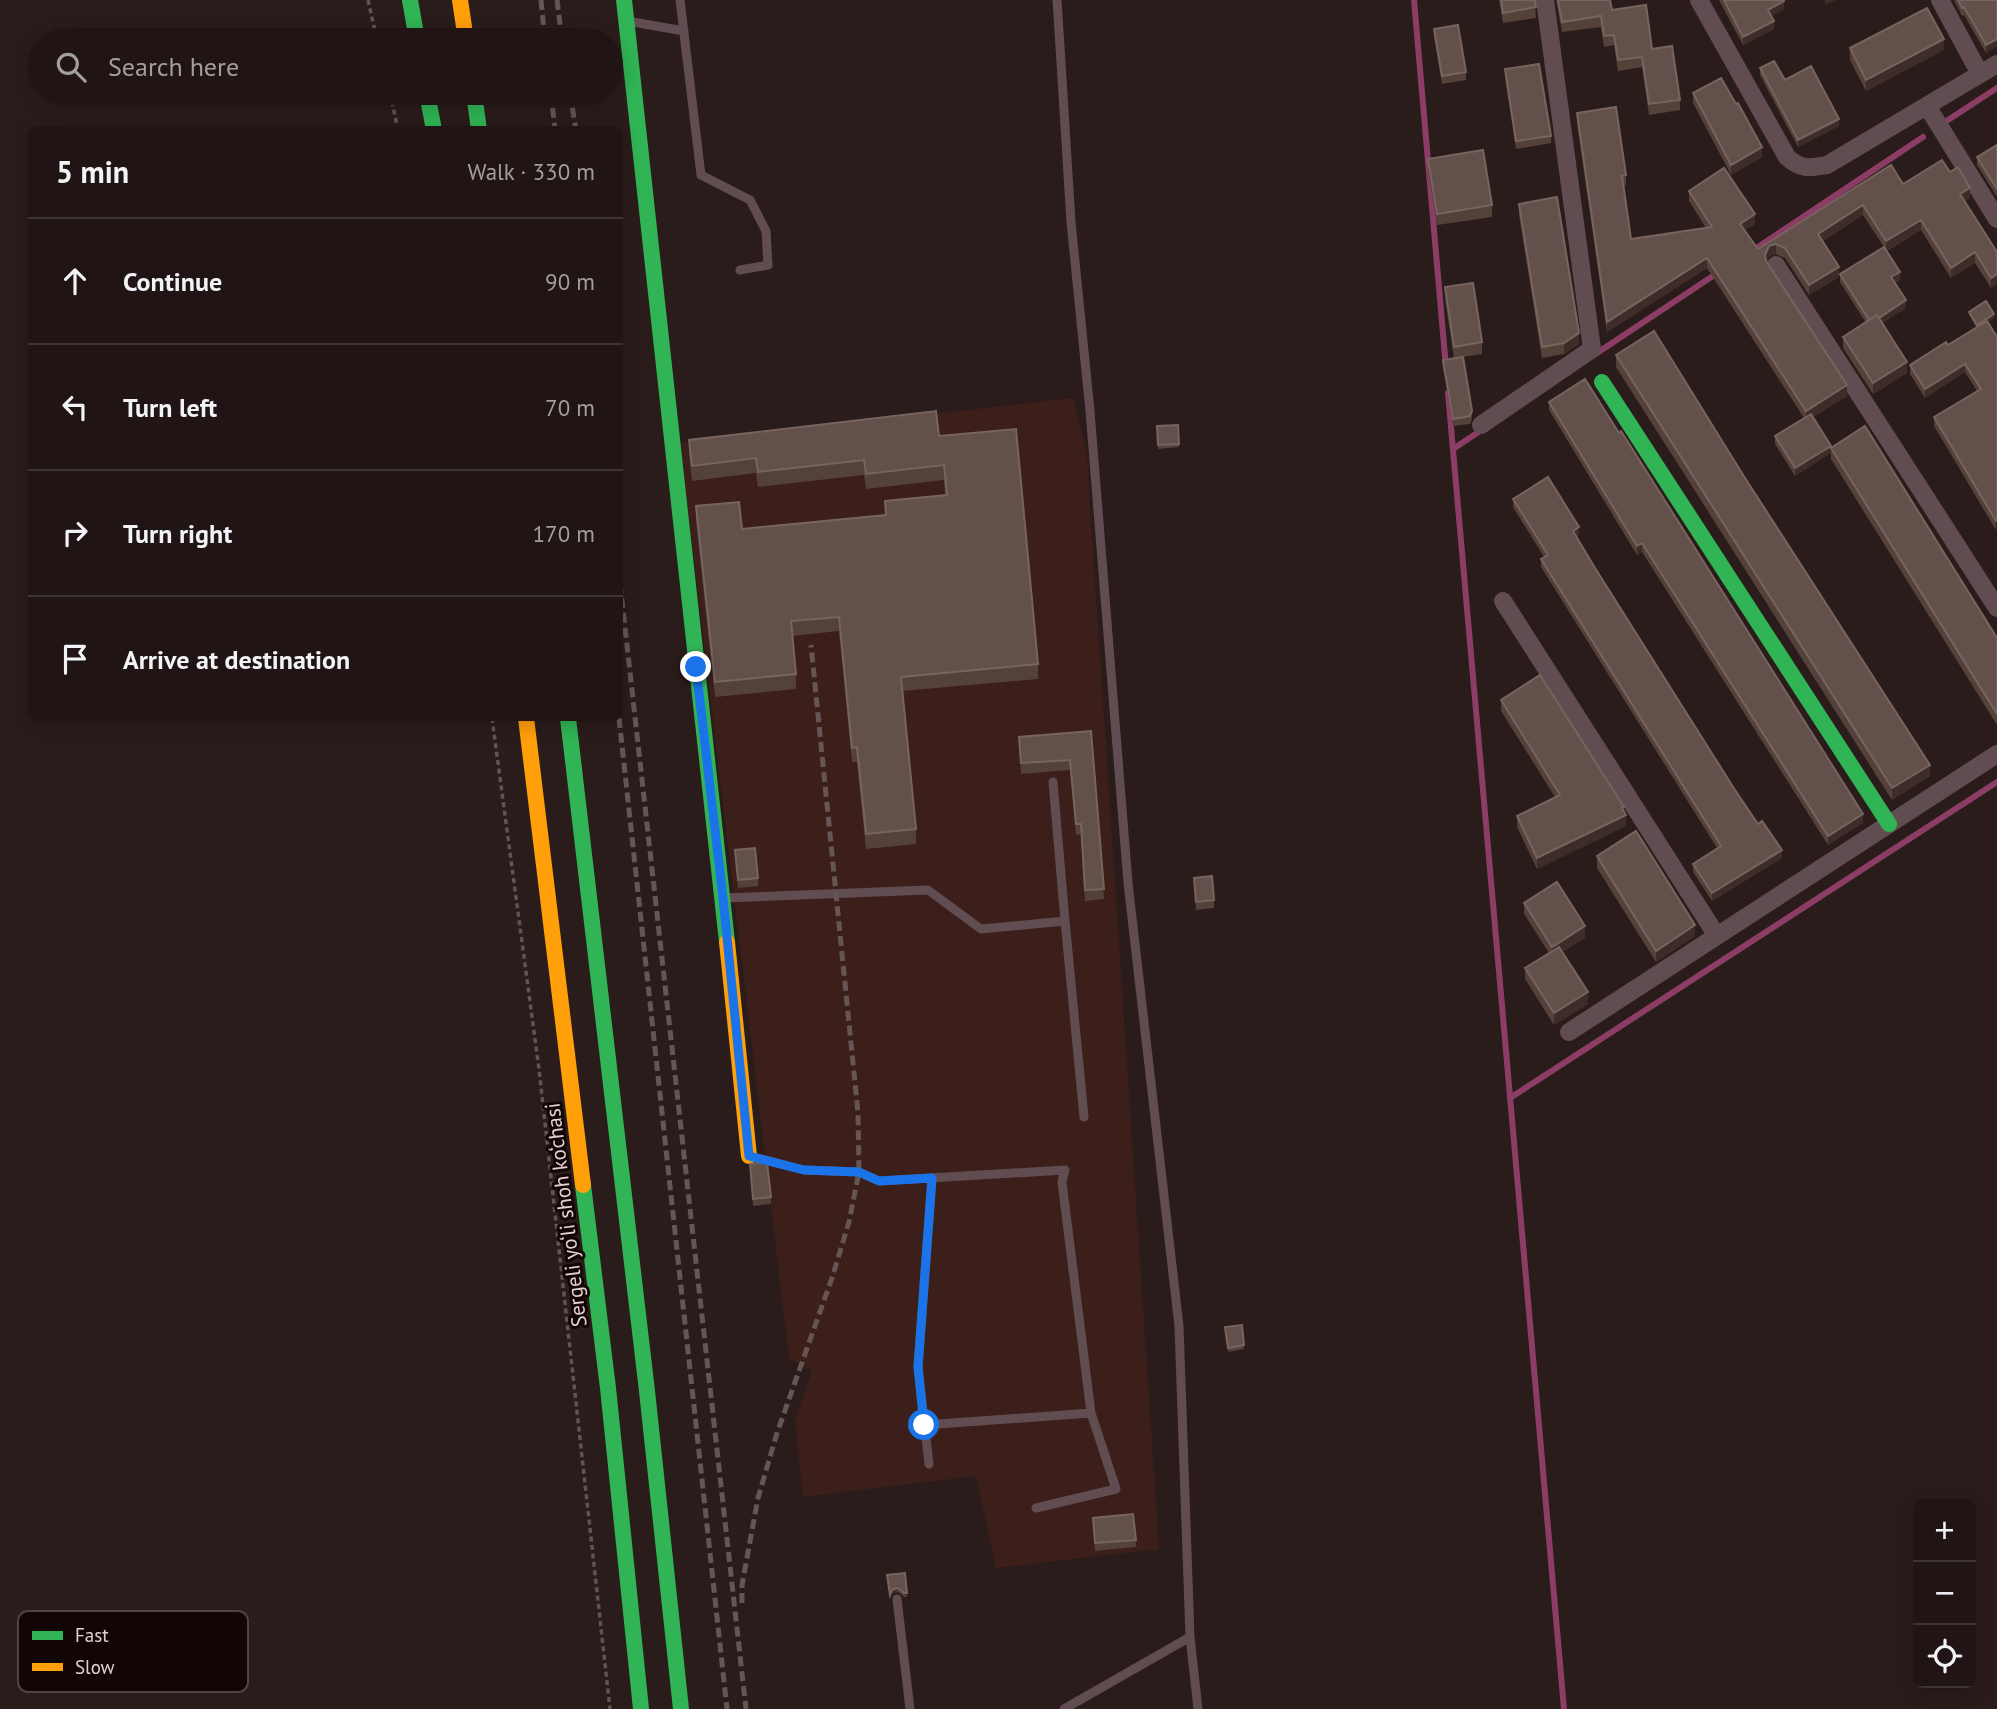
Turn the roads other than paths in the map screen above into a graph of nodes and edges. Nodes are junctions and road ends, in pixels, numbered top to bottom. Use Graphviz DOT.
graph roads {
  1 [pos="410,0"];
  2 [pos="460,0"];
  3 [pos="624,0"];
  4 [pos="680,0"];
  5 [pos="1057,0"];
  6 [pos="1545,0"];
  7 [pos="1699,0"];
  8 [pos="1940,0"];
  9 [pos="626,20"];
  10 [pos="415,28"];
  11 [pos="464,28"];
  12 [pos="684,31"];
  13 [pos="1997,64"];
  14 [pos="1980,74"];
  15 [pos="429,105"];
  16 [pos="476,105"];
  17 [pos="1927,106"];
  18 [pos="433,126"];
  19 [pos="478,126"];
  20 [pos="1997,219"];
  21 [pos="1776,265"];
  22 [pos="740,270"];
  23 [pos="1602,382"];
  24 [pos="1481,425"];
  25 [pos="1503,601"];
  26 [pos="1997,608"];
  27 [pos="526,721"];
  28 [pos="568,721"];
  29 [pos="1997,754"];
  30 [pos="1054,782"];
  31 [pos="1889,824"];
  32 [pos="723,898"];
  33 [pos="1065,921"];
  34 [pos="1717,936"];
  35 [pos="1569,1032"];
  36 [pos="1084,1117"];
  37 [pos="749,1156"];
  38 [pos="932,1178"];
  39 [pos="1091,1413"];
  40 [pos="924,1425"];
  41 [pos="929,1464"];
  42 [pos="1036,1508"];
  43 [pos="897,1599"];
  44 [pos="1190,1637"];
  45 [pos="642,1709"];
  46 [pos="681,1709"];
  47 [pos="910,1709"];
  48 [pos="1064,1709"];
  49 [pos="1198,1709"];
  1 -- 10 [label="main road"];
  2 -- 11 [label="main road"];
  3 -- 9 [label="main road"];
  4 -- 12 [label="lane"];
  5 -- 44 [label="lane"];
  6 -- 24 [label="street"];
  7 -- 17 [label="street"];
  8 -- 14 [label="street"];
  9 -- 12 [label="lane"];
  9 -- 32 [label="main road"];
  12 -- 22 [label="lane"];
  13 -- 14 [label="street"];
  14 -- 17 [label="street"];
  15 -- 18 [label="main road"];
  16 -- 19 [label="main road"];
  17 -- 20 [label="street"];
  21 -- 26 [label="street"];
  23 -- 31 [label="main road"];
  25 -- 34 [label="street"];
  27 -- 45 [label="main road, Sergeli yo‘li shoh ko‘chasi"];
  28 -- 46 [label="main road"];
  29 -- 31 [label="street"];
  30 -- 33 [label="lane"];
  31 -- 34 [label="street"];
  32 -- 33 [label="lane"];
  32 -- 37 [label="main road"];
  33 -- 36 [label="lane"];
  34 -- 35 [label="street"];
  37 -- 38 [label="lane"];
  38 -- 39 [label="lane"];
  38 -- 40 [label="lane"];
  39 -- 40 [label="lane"];
  39 -- 42 [label="lane"];
  40 -- 41 [label="lane"];
  43 -- 47 [label="lane"];
  44 -- 48 [label="lane"];
  44 -- 49 [label="lane"];
}
